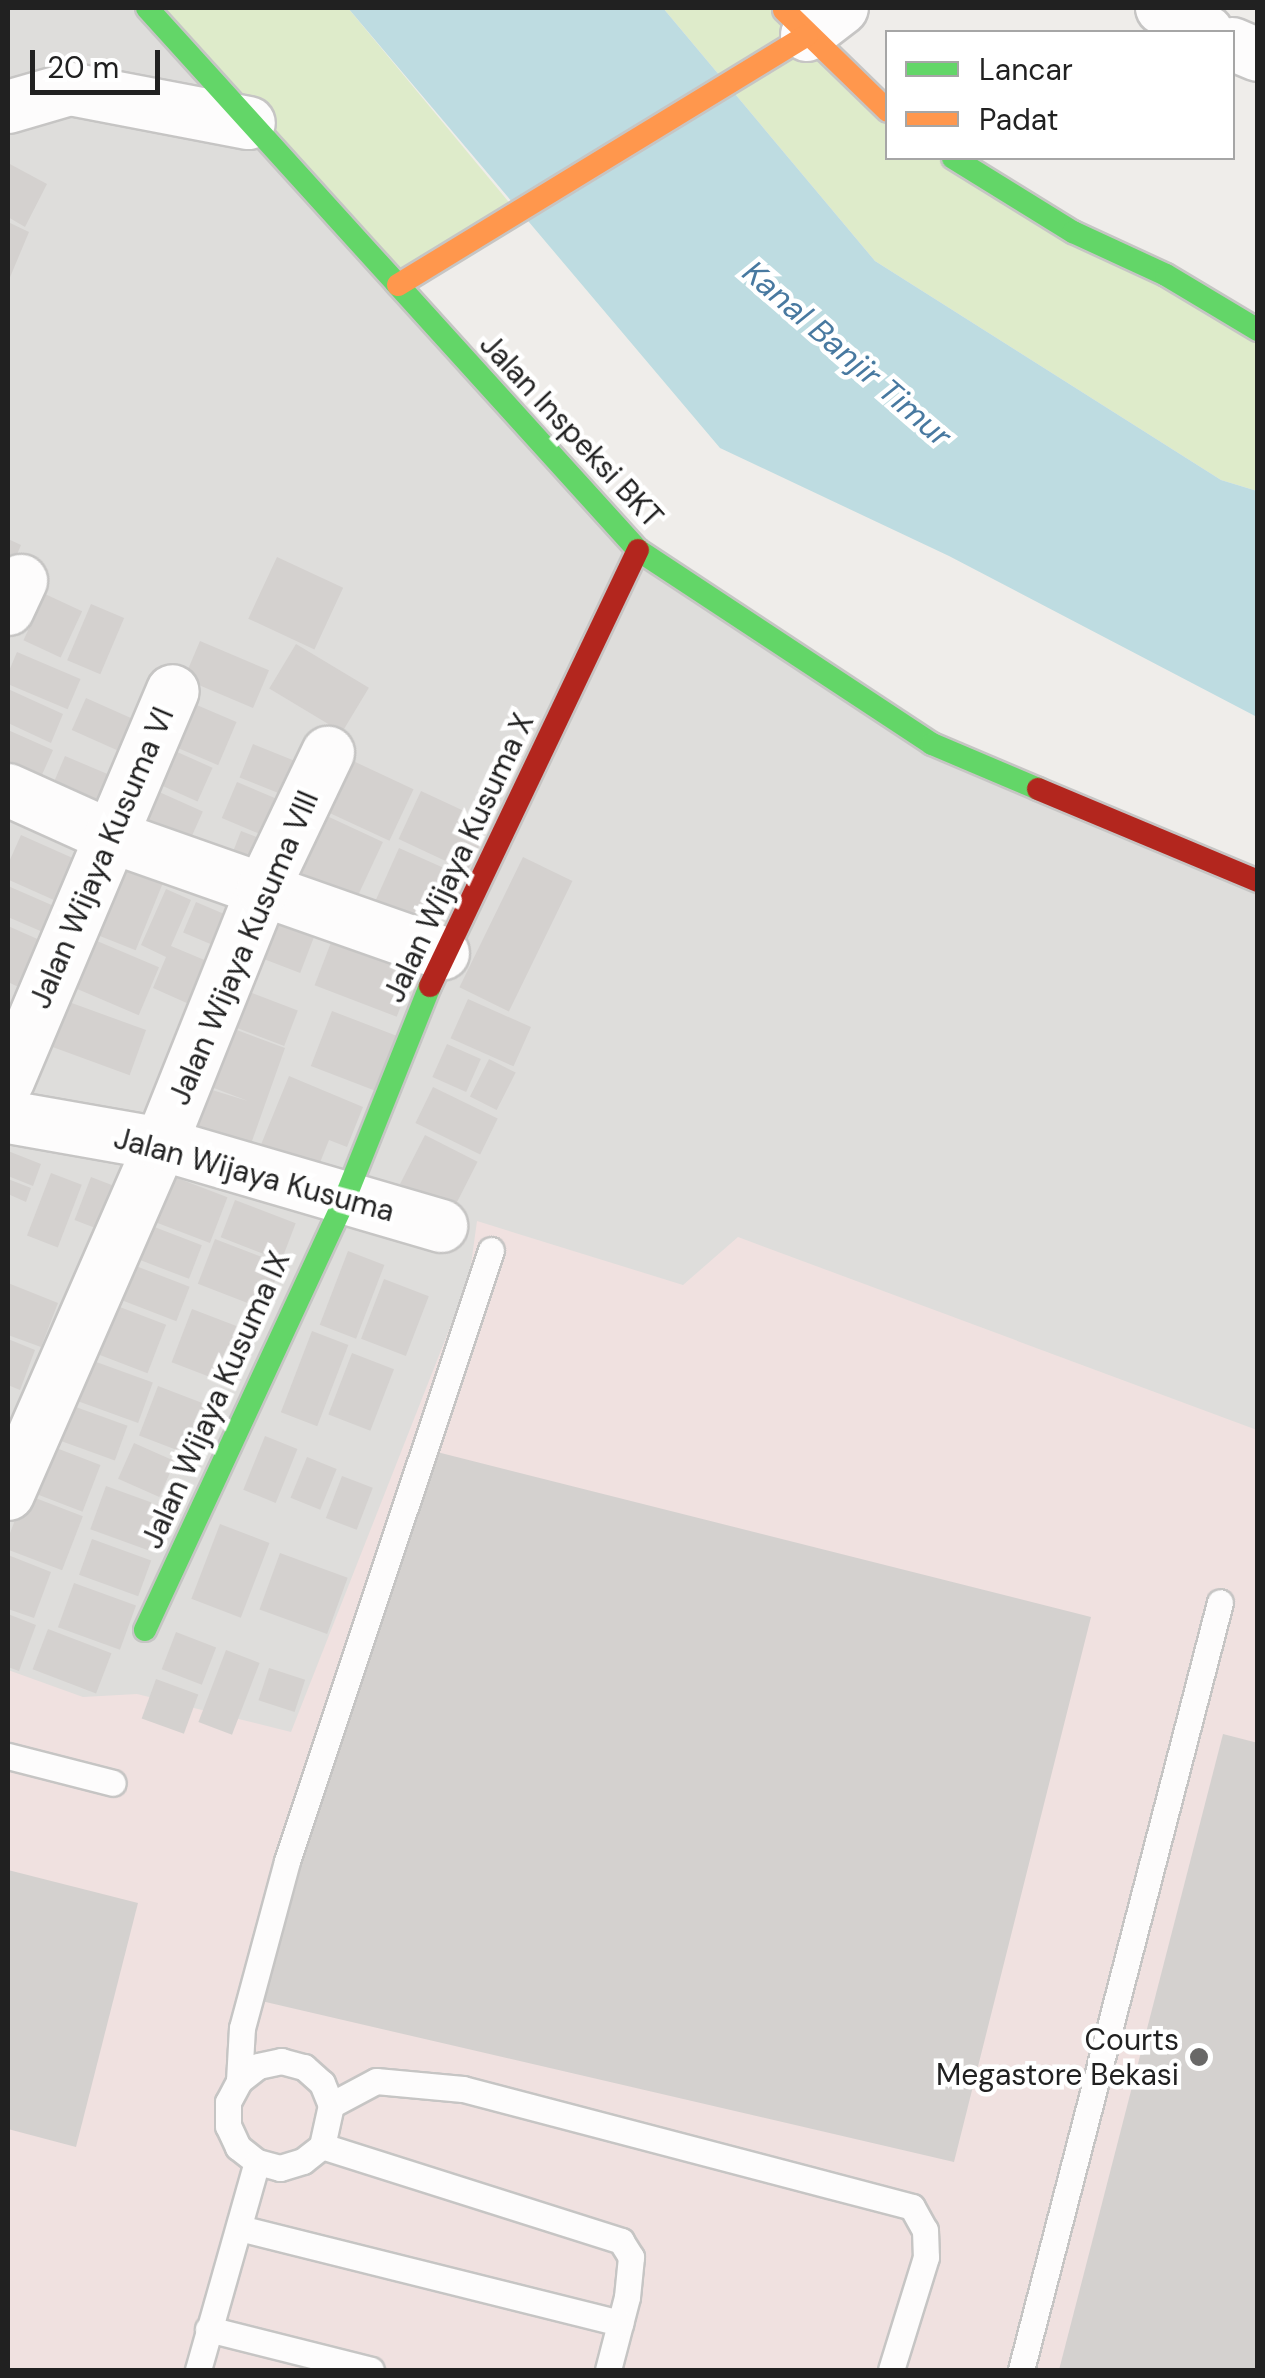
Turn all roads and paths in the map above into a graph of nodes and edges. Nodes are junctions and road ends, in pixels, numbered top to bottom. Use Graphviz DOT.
graph roads {
  1 [pos="147,8"];
  2 [pos="1162,8"];
  3 [pos="801,26"];
  4 [pos="1203,30"];
  5 [pos="8,107"];
  6 [pos="885,107"];
  7 [pos="249,124"];
  8 [pos="956,160"];
  9 [pos="398,285"];
  10 [pos="1258,330"];
  11 [pos="638,550"];
  12 [pos="173,690"];
  13 [pos="328,753"];
  14 [pos="8,790"];
  15 [pos="110,836"];
  16 [pos="1258,881"];
  17 [pos="262,889"];
  18 [pos="443,952"];
  19 [pos="8,1081"];
  20 [pos="8,1117"];
  21 [pos="161,1144"];
  22 [pos="346,1196"];
  23 [pos="442,1226"];
  24 [pos="491,1250"];
  25 [pos="8,1494"];
  26 [pos="1220,1602"];
  27 [pos="144,1630"];
  28 [pos="8,1756"];
  29 [pos="113,1783"];
  30 [pos="239,2081"];
  31 [pos="331,2105"];
  32 [pos="322,2146"];
  33 [pos="257,2162"];
  34 [pos="239,2228"];
  35 [pos="620,2323"];
  36 [pos="208,2329"];
  37 [pos="198,2370"];
  38 [pos="371,2370"];
  39 [pos="608,2370"];
  40 [pos="892,2370"];
  41 [pos="1021,2370"];
  1 -- 7 [label="street, Jalan Inspeksi BKT"];
  2 -- 4 [label="street"];
  3 -- 6 [label="street"];
  3 -- 9 [label="street"];
  5 -- 7 [label="street"];
  7 -- 9 [label="street, Jalan Inspeksi BKT"];
  8 -- 10 [label="street"];
  9 -- 11 [label="street, Jalan Inspeksi BKT"];
  11 -- 16 [label="street, Jalan Inspeksi BKT"];
  11 -- 18 [label="street, Jalan Wijaya Kusuma X"];
  12 -- 15 [label="street, Jalan Wijaya Kusuma VI"];
  13 -- 17 [label="street, Jalan Wijaya Kusuma VIII"];
  14 -- 15 [label="street"];
  15 -- 17 [label="street"];
  15 -- 19 [label="street, Jalan Wijaya Kusuma VI"];
  17 -- 18 [label="street"];
  17 -- 21 [label="street, Jalan Wijaya Kusuma VIII"];
  18 -- 22 [label="street, Jalan Wijaya Kusuma X"];
  20 -- 21 [label="street, Jalan Wijaya Kusuma"];
  21 -- 22 [label="street, Jalan Wijaya Kusuma"];
  21 -- 25 [label="street, Jalan Wijaya Kusuma VIII"];
  22 -- 23 [label="street, Jalan Wijaya Kusuma"];
  22 -- 27 [label="street, Jalan Wijaya Kusuma IX"];
  24 -- 30 [label="lane"];
  26 -- 41 [label="lane"];
  28 -- 29 [label="lane"];
  30 -- 31 [label="lane"];
  30 -- 33 [label="lane"];
  31 -- 32 [label="lane"];
  31 -- 40 [label="lane"];
  32 -- 33 [label="lane"];
  32 -- 35 [label="lane"];
  33 -- 34 [label="lane"];
  34 -- 35 [label="lane"];
  34 -- 36 [label="lane"];
  35 -- 39 [label="lane"];
  36 -- 37 [label="lane"];
  36 -- 38 [label="lane"];
}
